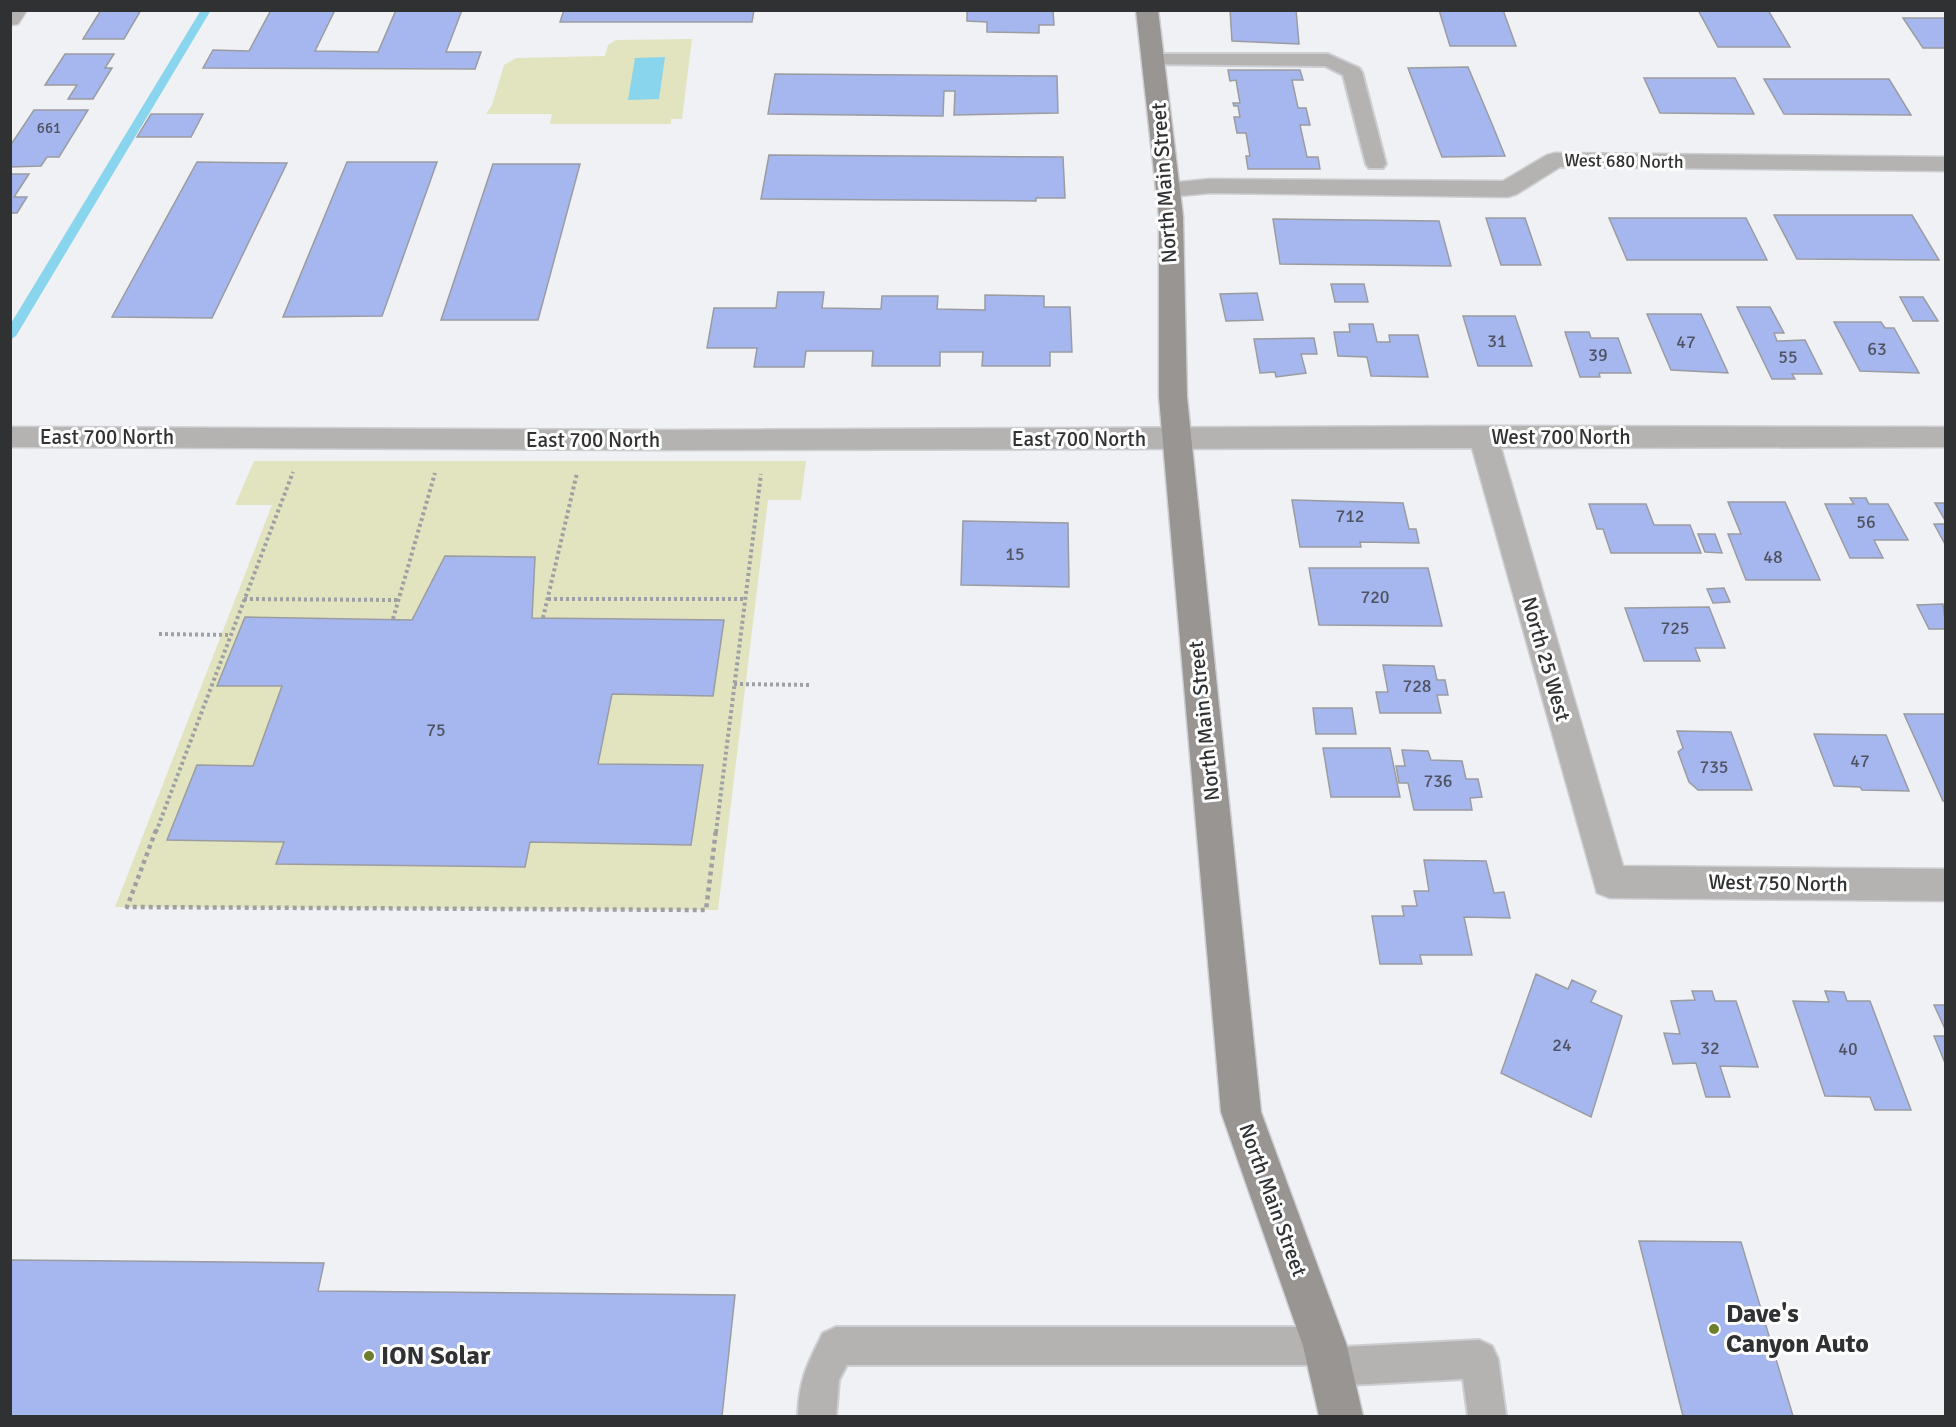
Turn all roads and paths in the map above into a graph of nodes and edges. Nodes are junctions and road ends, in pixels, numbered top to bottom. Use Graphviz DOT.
graph roads {
  1 [pos="1148,10"];
  2 [pos="1154,60"];
  3 [pos="1376,164"];
  4 [pos="1946,164"];
  5 [pos="1168,189"];
  6 [pos="1483,436"];
  7 [pos="10,437"];
  8 [pos="1176,438"];
  9 [pos="1946,438"];
  10 [pos="297,461"];
  11 [pos="435,472"];
  12 [pos="577,472"];
  13 [pos="761,472"];
  14 [pos="244,599"];
  15 [pos="548,599"];
  16 [pos="745,599"];
  17 [pos="398,600"];
  18 [pos="543,618"];
  19 [pos="393,619"];
  20 [pos="159,633"];
  21 [pos="231,634"];
  22 [pos="734,684"];
  23 [pos="811,685"];
  24 [pos="1610,882"];
  25 [pos="1946,885"];
  26 [pos="1327,1357"];
  27 [pos="817,1416"];
  28 [pos="1341,1416"];
  29 [pos="1487,1416"];
  1 -- 2 [label="street, North Main Street"];
  2 -- 3 [label="lane"];
  2 -- 5 [label="street, North Main Street"];
  4 -- 5 [label="street, West 680 North"];
  5 -- 8 [label="street, North Main Street"];
  6 -- 8 [label="street, West 700 North"];
  6 -- 9 [label="street, West 700 North"];
  6 -- 24 [label="street, North 25 West"];
  7 -- 8 [label="street, East 700 North"];
  8 -- 26 [label="street, North Main Street"];
  10 -- 14 [label="path"];
  11 -- 17 [label="path"];
  12 -- 15 [label="path"];
  13 -- 16 [label="path"];
  14 -- 17 [label="path"];
  14 -- 21 [label="path"];
  15 -- 16 [label="path"];
  15 -- 18 [label="path"];
  16 -- 22 [label="path"];
  17 -- 19 [label="path"];
  20 -- 21 [label="path"];
  21 -- 22 [label="path"];
  22 -- 23 [label="path"];
  24 -- 25 [label="street, West 750 North"];
  26 -- 27 [label="lane"];
  26 -- 28 [label="street, North Main Street"];
  26 -- 29 [label="lane"];
}
